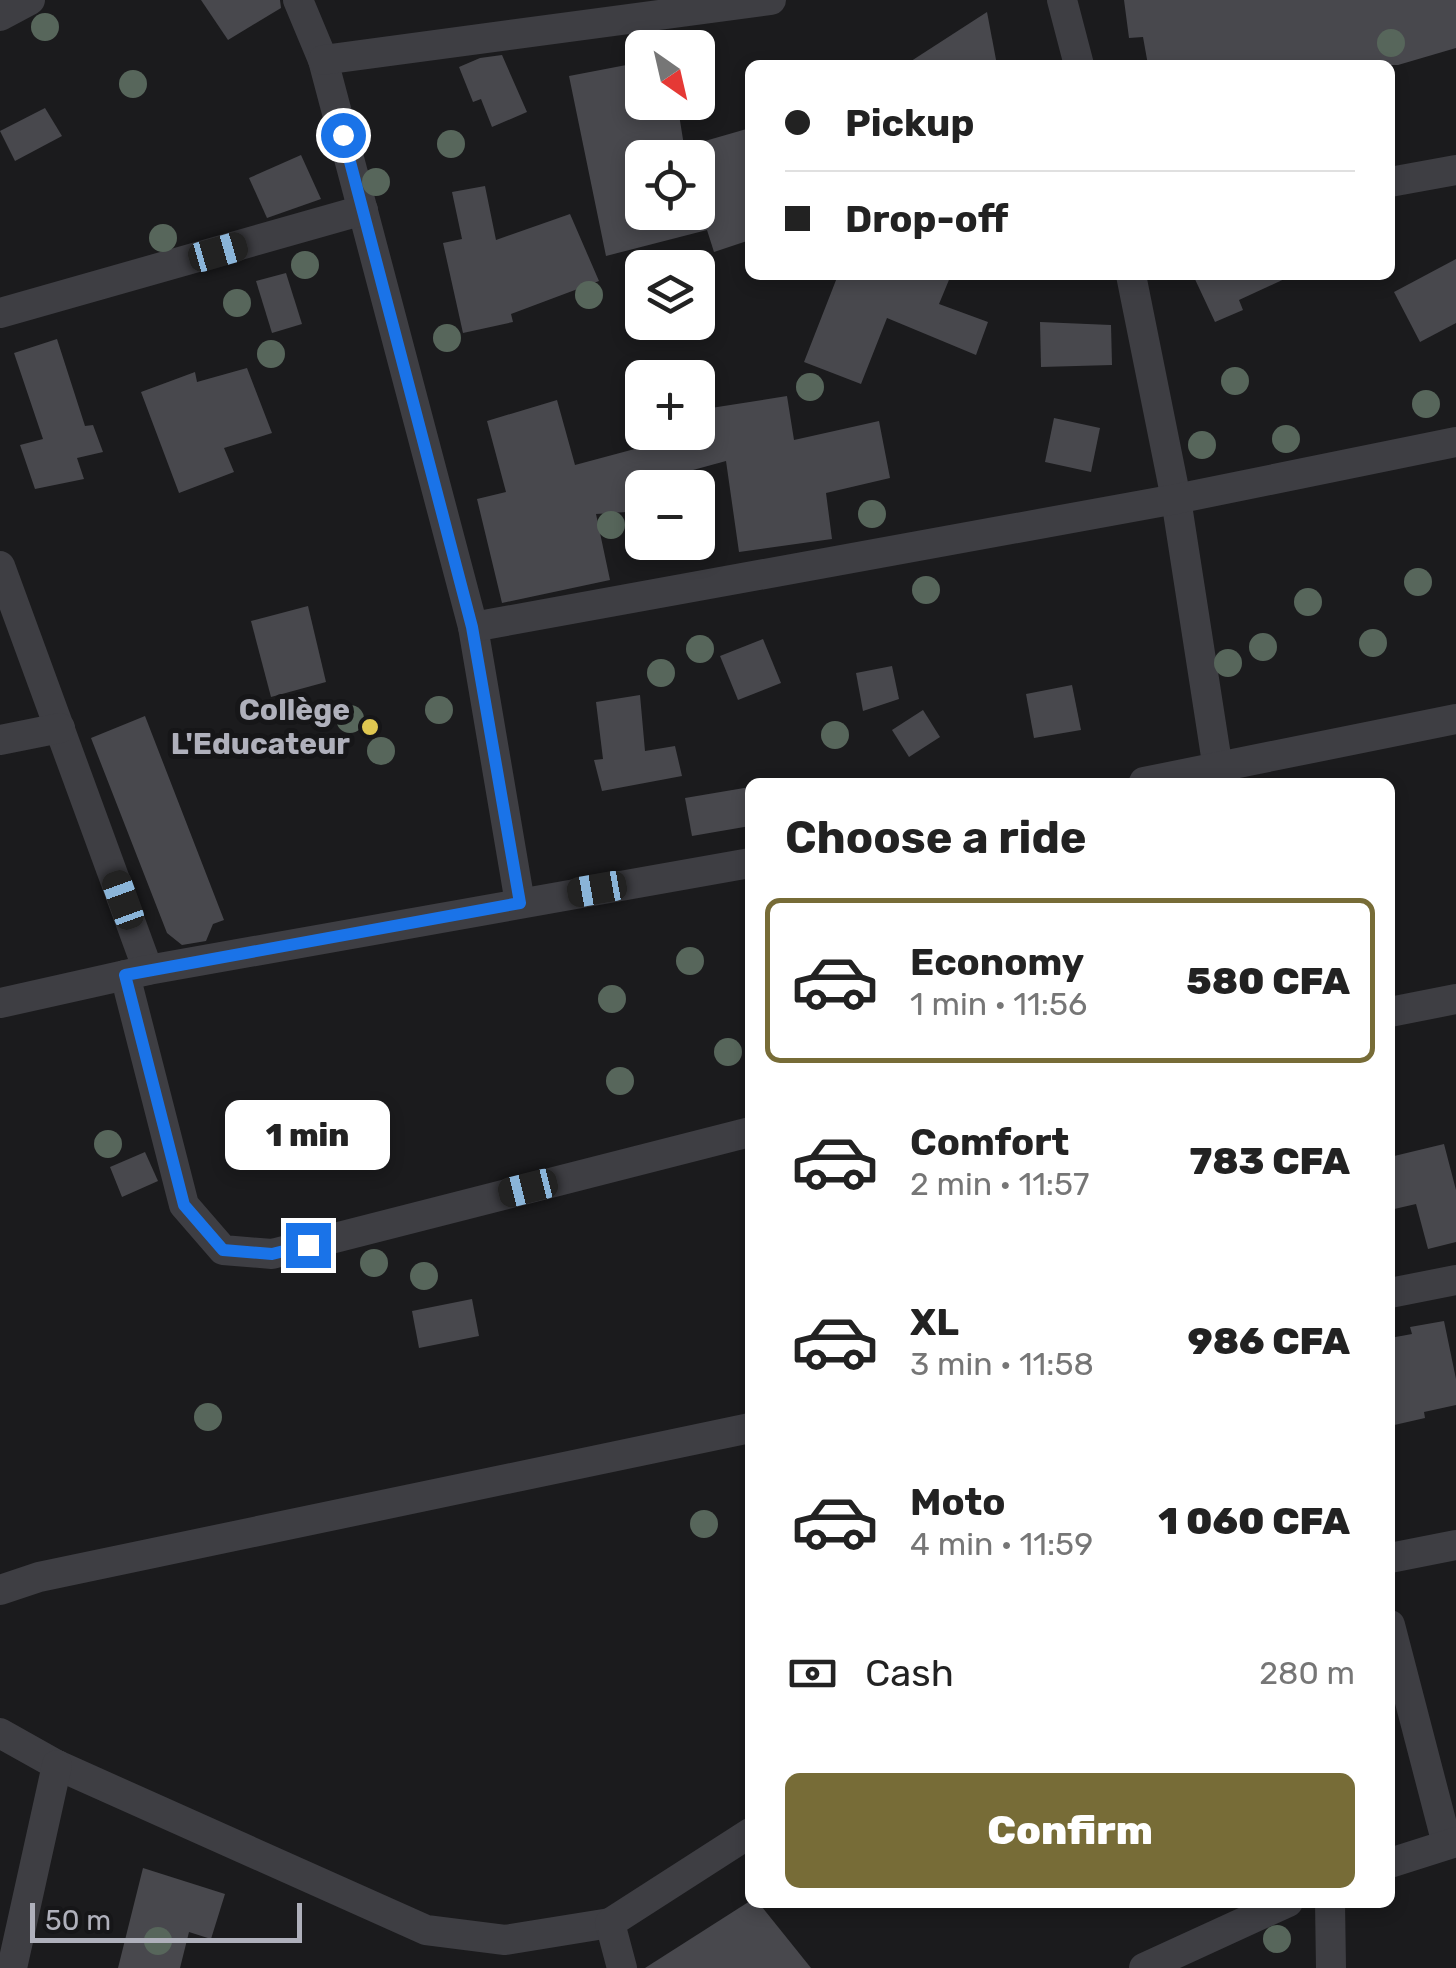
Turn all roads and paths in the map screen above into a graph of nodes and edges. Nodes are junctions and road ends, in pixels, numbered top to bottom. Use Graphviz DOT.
graph roads {
  1 [pos="30,0"];
  2 [pos="298,0"];
  3 [pos="771,0"];
  4 [pos="1062,0"];
  5 [pos="0,16"];
  6 [pos="323,60"];
  7 [pos="1078,60"];
  8 [pos="1456,170"];
  9 [pos="1395,181"];
  10 [pos="363,210"];
  11 [pos="1132,280"];
  12 [pos="0,314"];
  13 [pos="1456,442"];
  14 [pos="1176,499"];
  15 [pos="0,566"];
  16 [pos="472,627"];
  17 [pos="1456,719"];
  18 [pos="60,728"];
  19 [pos="0,740"];
  20 [pos="1219,775"];
  21 [pos="1187,778"];
  22 [pos="745,864"];
  23 [pos="520,903"];
  24 [pos="137,972"];
  25 [pos="1456,999"];
  26 [pos="0,1003"];
  27 [pos="1395,1011"];
  28 [pos="745,1133"];
  29 [pos="1456,1280"];
  30 [pos="1395,1292"];
  31 [pos="745,1429"];
  32 [pos="1456,1545"];
  33 [pos="1395,1557"];
  34 [pos="0,1590"];
  35 [pos="1395,1643"];
  36 [pos="0,1733"];
  37 [pos="57,1765"];
  38 [pos="745,1836"];
  39 [pos="1451,1842"];
  40 [pos="1395,1861"];
  41 [pos="1275,1908"];
  42 [pos="1330,1908"];
  43 [pos="610,1923"];
  44 [pos="12,1968"];
  45 [pos="622,1968"];
  46 [pos="1144,1968"];
  47 [pos="1331,1968"];
  1 -- 5 [label="street"];
  2 -- 6 [label="street"];
  3 -- 6 [label="street"];
  4 -- 7 [label="street"];
  6 -- 10 [label="street"];
  8 -- 9 [label="street"];
  10 -- 12 [label="street"];
  10 -- 16 [label="street"];
  11 -- 14 [label="street"];
  13 -- 14 [label="street"];
  14 -- 16 [label="street"];
  14 -- 20 [label="street"];
  15 -- 18 [label="street"];
  16 -- 23 [label="street"];
  17 -- 20 [label="street"];
  18 -- 19 [label="street"];
  18 -- 24 [label="street"];
  20 -- 21 [label="street"];
  22 -- 23 [label="street"];
  23 -- 24 [label="street"];
  24 -- 26 [label="street"];
  24 -- 28 [label="street"];
  25 -- 27 [label="street"];
  29 -- 30 [label="street"];
  31 -- 34 [label="street"];
  32 -- 33 [label="street"];
  35 -- 39 [label="street"];
  36 -- 37 [label="street"];
  37 -- 43 [label="street"];
  37 -- 44 [label="street"];
  38 -- 43 [label="street"];
  39 -- 40 [label="street"];
  41 -- 46 [label="street"];
  42 -- 47 [label="street"];
  43 -- 45 [label="street"];
}
